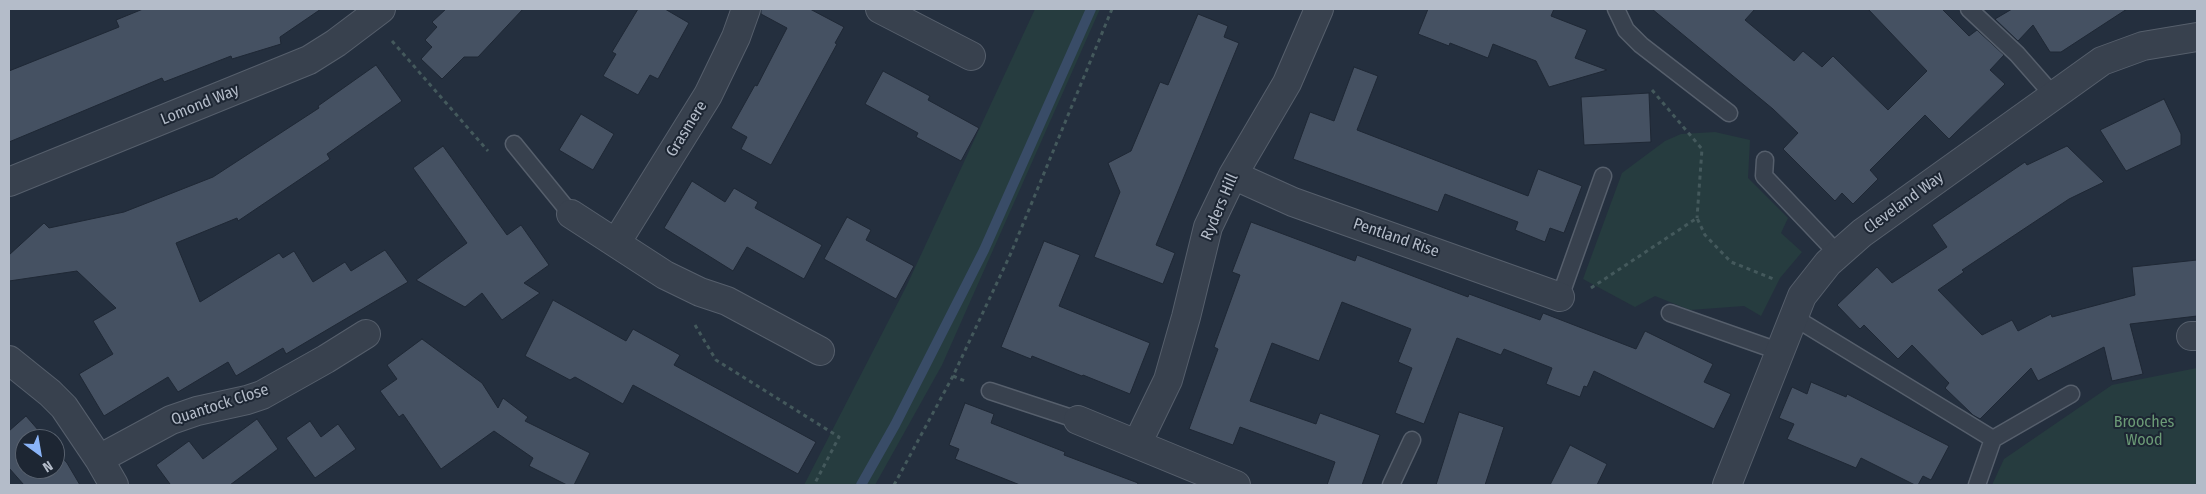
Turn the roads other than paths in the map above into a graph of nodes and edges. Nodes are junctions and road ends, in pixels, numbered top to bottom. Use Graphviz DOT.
graph roads {
  1 [pos="746,9"];
  2 [pos="880,9"];
  3 [pos="1319,9"];
  4 [pos="1616,9"];
  5 [pos="1969,9"];
  6 [pos="377,13"];
  7 [pos="2197,37"];
  8 [pos="971,56"];
  9 [pos="2053,95"];
  10 [pos="1729,113"];
  11 [pos="514,144"];
  12 [pos="1765,160"];
  13 [pos="1233,175"];
  14 [pos="1603,176"];
  15 [pos="9,182"];
  16 [pos="571,214"];
  17 [pos="616,243"];
  18 [pos="1838,254"];
  19 [pos="1560,296"];
  20 [pos="1799,307"];
  21 [pos="1670,312"];
  22 [pos="366,334"];
  23 [pos="820,351"];
  24 [pos="1781,352"];
  25 [pos="9,360"];
  26 [pos="990,391"];
  27 [pos="2071,394"];
  28 [pos="1078,420"];
  29 [pos="1993,439"];
  30 [pos="1412,440"];
  31 [pos="1138,444"];
  32 [pos="99,459"];
  33 [pos="114,485"];
  34 [pos="1236,485"];
  35 [pos="1392,485"];
  36 [pos="1727,485"];
  37 [pos="1976,485"];
  1 -- 17 [label="street, Grasmere"];
  2 -- 8 [label="street"];
  3 -- 13 [label="street, Ryders Hill"];
  4 -- 10 [label="lane"];
  5 -- 9 [label="lane"];
  6 -- 15 [label="street, Lomond Way"];
  7 -- 9 [label="street, Cleveland Way"];
  9 -- 18 [label="street, Cleveland Way"];
  11 -- 16 [label="lane"];
  12 -- 18 [label="lane"];
  13 -- 19 [label="street, Pentland Rise"];
  13 -- 31 [label="street, Ryders Hill"];
  14 -- 19 [label="lane"];
  16 -- 17 [label="street"];
  17 -- 23 [label="street"];
  18 -- 20 [label="street, Cleveland Way"];
  20 -- 24 [label="street, Cleveland Way"];
  20 -- 29 [label="lane"];
  21 -- 24 [label="lane"];
  22 -- 32 [label="street, Quantock Close"];
  24 -- 36 [label="street, Cleveland Way"];
  25 -- 32 [label="street"];
  26 -- 28 [label="lane"];
  27 -- 29 [label="lane"];
  28 -- 31 [label="street"];
  29 -- 37 [label="lane"];
  30 -- 35 [label="lane"];
  31 -- 34 [label="street"];
  32 -- 33 [label="street"];
}
